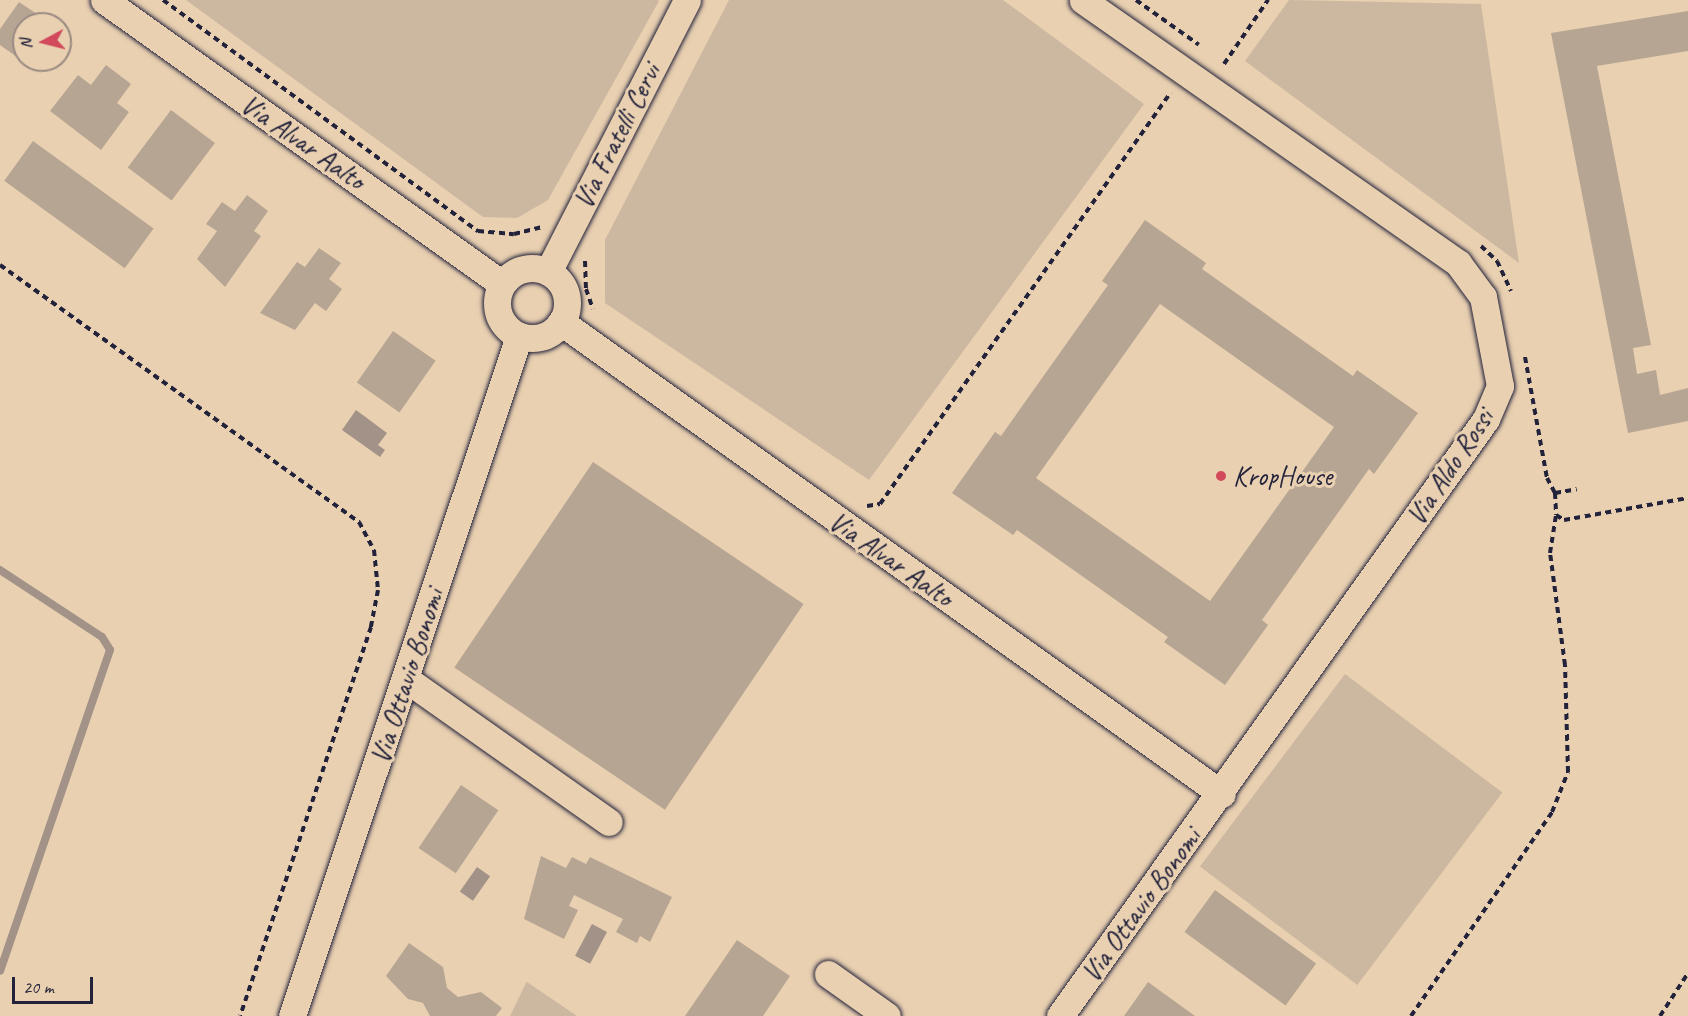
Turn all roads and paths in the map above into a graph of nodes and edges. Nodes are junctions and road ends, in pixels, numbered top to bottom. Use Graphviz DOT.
graph roads {
  1 [pos="104,0"];
  2 [pos="163,0"];
  3 [pos="687,0"];
  4 [pos="1083,0"];
  5 [pos="1268,0"];
  6 [pos="1203,48"];
  7 [pos="1224,64"];
  8 [pos="1186,72"];
  9 [pos="566,236"];
  10 [pos="0,265"];
  11 [pos="548,272"];
  12 [pos="502,284"];
  13 [pos="602,315"];
  14 [pos="561,322"];
  15 [pos="519,336"];
  16 [pos="1555,493"];
  17 [pos="1688,498"];
  18 [pos="860,503"];
  19 [pos="1557,515"];
  20 [pos="406,679"];
  21 [pos="1222,794"];
  22 [pos="609,822"];
  23 [pos="1688,973"];
  24 [pos="828,974"];
  25 [pos="240,1016"];
  26 [pos="292,1016"];
  27 [pos="887,1016"];
  28 [pos="1060,1016"];
  29 [pos="1411,1016"];
  30 [pos="1660,1016"];
  1 -- 12 [label="street, Via Alvar Aalto"];
  2 -- 9 [label="path"];
  3 -- 9 [label="street, Via Fratelli Cervi"];
  4 -- 8 [label="street, Via Aldo Rossi"];
  5 -- 7 [label="path"];
  6 -- 8 [label="path"];
  8 -- 18 [label="path"];
  8 -- 21 [label="street, Via Aldo Rossi"];
  9 -- 11 [label="street, Via Fratelli Cervi"];
  9 -- 13 [label="path"];
  10 -- 25 [label="path"];
  11 -- 12 [label="street"];
  11 -- 14 [label="street"];
  12 -- 15 [label="street"];
  14 -- 15 [label="street"];
  14 -- 21 [label="street, Via Alvar Aalto"];
  15 -- 20 [label="street, Via Ottavio Bonomi"];
  16 -- 19 [label="path"];
  17 -- 19 [label="path"];
  19 -- 29 [label="path"];
  20 -- 22 [label="street"];
  20 -- 26 [label="street, Via Ottavio Bonomi"];
  21 -- 28 [label="street, Via Ottavio Bonomi"];
  23 -- 30 [label="path"];
  24 -- 27 [label="street"];
}
